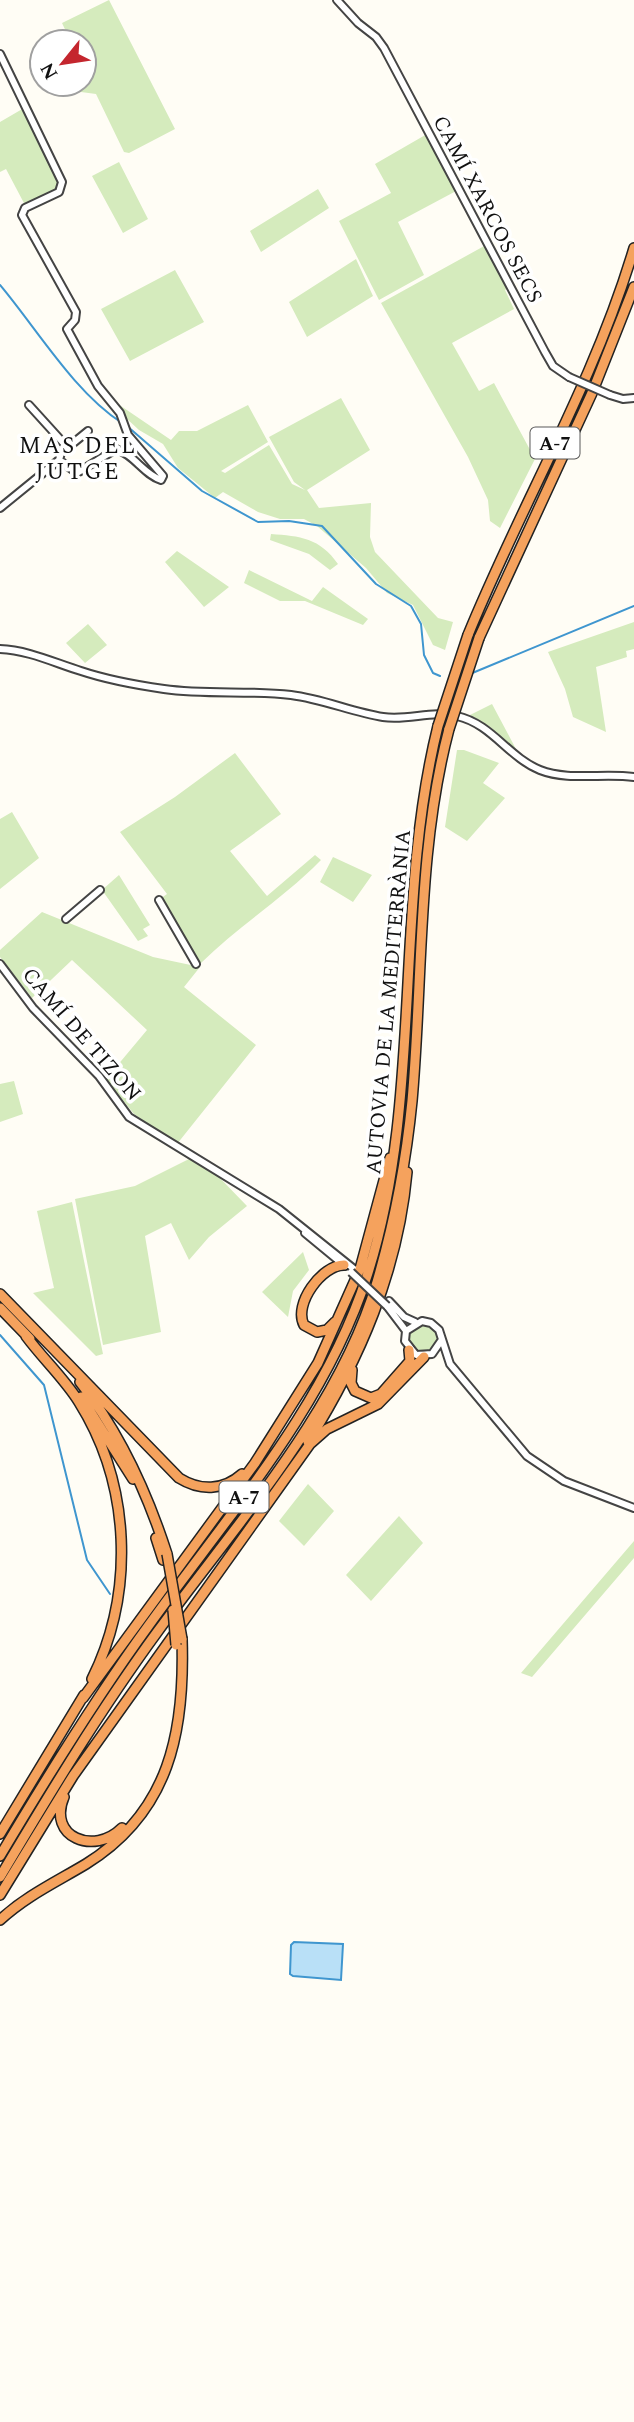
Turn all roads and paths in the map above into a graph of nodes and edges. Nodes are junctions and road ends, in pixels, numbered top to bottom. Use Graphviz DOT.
graph roads {
  1 [pos="337,0"];
  2 [pos="0,54"];
  3 [pos="634,248"];
  4 [pos="634,287"];
  5 [pos="634,398"];
  6 [pos="29,405"];
  7 [pos="88,431"];
  8 [pos="68,448"];
  9 [pos="60,460"];
  10 [pos="0,508"];
  11 [pos="0,649"];
  12 [pos="634,777"];
  13 [pos="100,890"];
  14 [pos="159,900"];
  15 [pos="66,919"];
  16 [pos="0,964"];
  17 [pos="196,964"];
  18 [pos="410,1117"];
  19 [pos="396,1142"];
  20 [pos="350,1269"];
  21 [pos="0,1294"];
  22 [pos="388,1303"];
  23 [pos="0,1308"];
  24 [pos="343,1312"];
  25 [pos="415,1322"];
  26 [pos="406,1331"];
  27 [pos="26,1336"];
  28 [pos="440,1341"];
  29 [pos="409,1350"];
  30 [pos="428,1356"];
  31 [pos="357,1357"];
  32 [pos="450,1364"];
  33 [pos="257,1457"];
  34 [pos="283,1482"];
  35 [pos="634,1508"];
  36 [pos="165,1557"];
  37 [pos="179,1642"];
  38 [pos="83,1698"];
  39 [pos="78,1771"];
  40 [pos="0,1834"];
  41 [pos="0,1856"];
  42 [pos="0,1877"];
  43 [pos="0,1895"];
  44 [pos="0,1920"];
  1 -- 5 [label="street, CAMÍ XARCOS SECS, bridge"];
  2 -- 9 [label="street"];
  3 -- 19 [label="highway, AUTOVIA DE LA MEDITERRÀNIA / A-7, bridge"];
  4 -- 18 [label="highway, AUTOVIA DE LA MEDITERRÀNIA / A-7, bridge"];
  6 -- 8 [label="street"];
  7 -- 8 [label="street"];
  8 -- 9 [label="street"];
  9 -- 10 [label="street"];
  11 -- 12 [label="street"];
  13 -- 15 [label="street"];
  14 -- 17 [label="street"];
  16 -- 20 [label="street, CAMÍ DE TIZON"];
  18 -- 31 [label="highway"];
  18 -- 42 [label="highway, AUTOVIA DE LA MEDITERRÀNIA / A-7"];
  19 -- 24 [label="highway"];
  19 -- 41 [label="highway, AUTOVIA DE LA MEDITERRÀNIA / A-7"];
  20 -- 22 [label="street, CAMÍ DE TIZON, bridge"];
  20 -- 24 [label="highway"];
  21 -- 33 [label="highway"];
  21 -- 36 [label="highway"];
  22 -- 25 [label="street, CAMÍ DE TIZON"];
  22 -- 26 [label="street, CAMÍ DE TIZON"];
  23 -- 27 [label="highway"];
  24 -- 33 [label="highway"];
  25 -- 26 [label="street"];
  25 -- 28 [label="street"];
  26 -- 29 [label="street"];
  27 -- 36 [label="highway"];
  27 -- 38 [label="highway"];
  28 -- 30 [label="street"];
  28 -- 32 [label="street"];
  29 -- 30 [label="street"];
  29 -- 31 [label="highway"];
  30 -- 32 [label="street"];
  30 -- 34 [label="highway"];
  31 -- 34 [label="highway"];
  32 -- 35 [label="street"];
  33 -- 38 [label="highway"];
  34 -- 39 [label="highway"];
  36 -- 37 [label="highway, bridge"];
  37 -- 39 [label="highway"];
  37 -- 44 [label="highway"];
  38 -- 40 [label="highway"];
  39 -- 43 [label="highway"];
}
